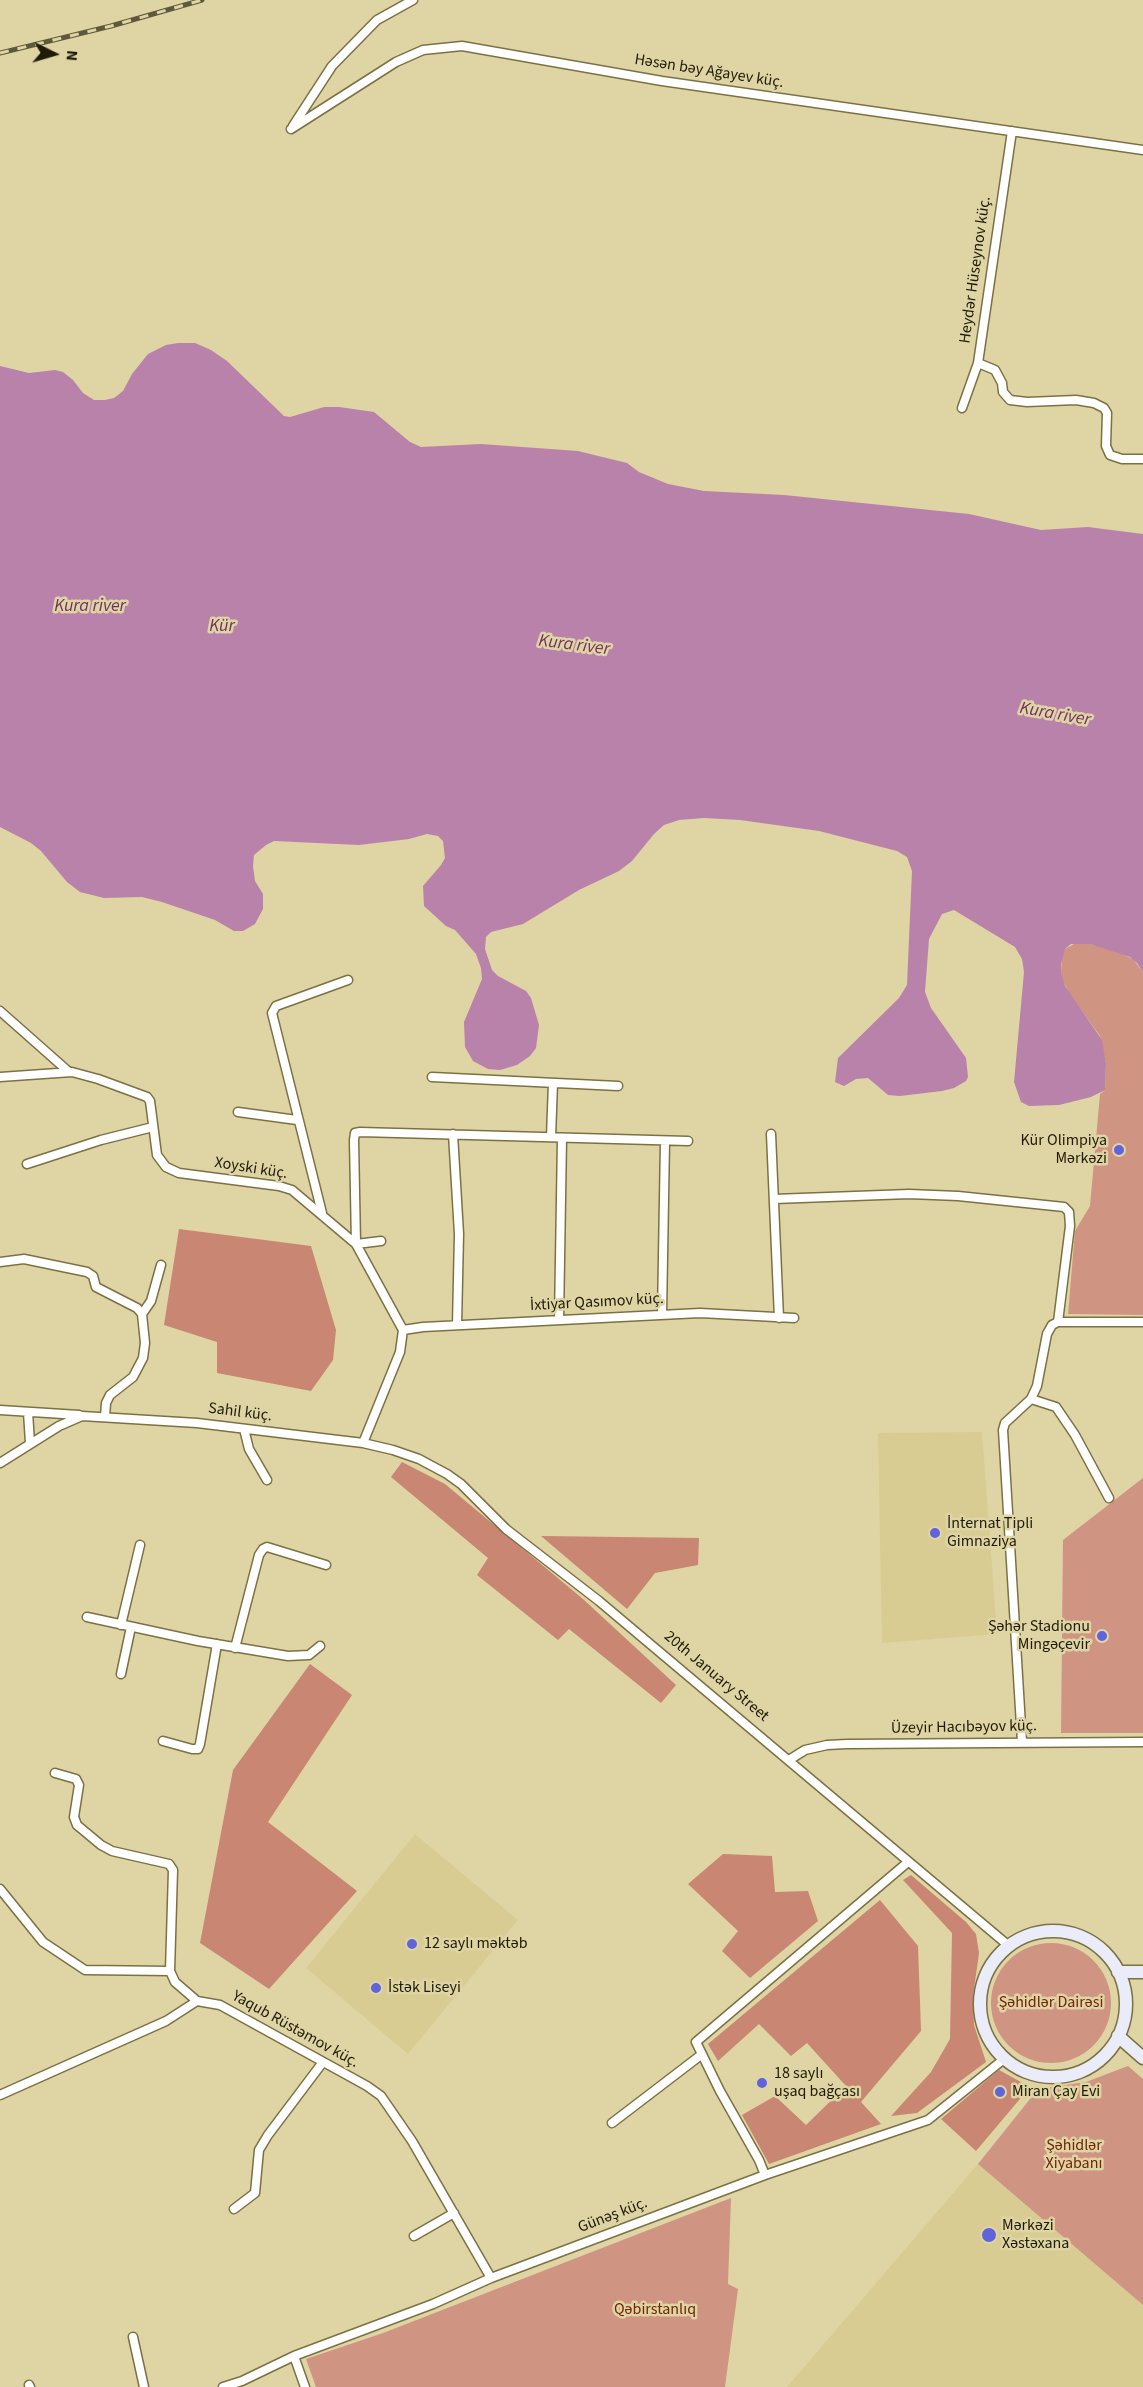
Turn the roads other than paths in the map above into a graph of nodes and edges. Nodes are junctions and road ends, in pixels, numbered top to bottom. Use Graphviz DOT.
graph roads {
  1 [pos="413,0"];
  2 [pos="1012,131"];
  3 [pos="1143,150"];
  4 [pos="978,363"];
  5 [pos="962,408"];
  6 [pos="1143,459"];
  7 [pos="348,980"];
  8 [pos="0,1011"];
  9 [pos="69,1072"];
  10 [pos="0,1077"];
  11 [pos="432,1077"];
  12 [pos="553,1083"];
  13 [pos="618,1086"];
  14 [pos="238,1112"];
  15 [pos="297,1120"];
  16 [pos="153,1127"];
  17 [pos="453,1134"];
  18 [pos="771,1134"];
  19 [pos="551,1137"];
  20 [pos="562,1138"];
  21 [pos="664,1141"];
  22 [pos="688,1142"];
  23 [pos="27,1164"];
  24 [pos="774,1199"];
  25 [pos="322,1213"];
  26 [pos="381,1241"];
  27 [pos="356,1244"];
  28 [pos="0,1262"];
  29 [pos="161,1265"];
  30 [pos="142,1314"];
  31 [pos="662,1315"];
  32 [pos="779,1318"];
  33 [pos="794,1318"];
  34 [pos="559,1320"];
  35 [pos="1059,1322"];
  36 [pos="1143,1322"];
  37 [pos="457,1325"];
  38 [pos="403,1330"];
  39 [pos="1031,1399"];
  40 [pos="0,1410"];
  41 [pos="28,1412"];
  42 [pos="82,1416"];
  43 [pos="105,1417"];
  44 [pos="244,1429"];
  45 [pos="30,1443"];
  46 [pos="363,1443"];
  47 [pos="393,1450"];
  48 [pos="0,1463"];
  49 [pos="267,1480"];
  50 [pos="1109,1498"];
  51 [pos="140,1545"];
  52 [pos="326,1565"];
  53 [pos="87,1617"];
  54 [pos="121,1625"];
  55 [pos="131,1627"];
  56 [pos="217,1644"];
  57 [pos="320,1646"];
  58 [pos="235,1648"];
  59 [pos="121,1674"];
  60 [pos="163,1741"];
  61 [pos="1022,1742"];
  62 [pos="1143,1742"];
  63 [pos="789,1760"];
  64 [pos="55,1773"];
  65 [pos="908,1862"];
  66 [pos="0,1889"];
  67 [pos="1009,1946"];
  68 [pos="170,1971"];
  69 [pos="1118,1972"];
  70 [pos="1143,1972"];
  71 [pos="197,2001"];
  72 [pos="1118,2036"];
  73 [pos="701,2055"];
  74 [pos="1143,2058"];
  75 [pos="1004,2059"];
  76 [pos="323,2062"];
  77 [pos="0,2095"];
  78 [pos="612,2123"];
  79 [pos="765,2175"];
  80 [pos="234,2209"];
  81 [pos="454,2213"];
  82 [pos="414,2236"];
  83 [pos="491,2278"];
  84 [pos="133,2337"];
  85 [pos="294,2356"];
  86 [pos="144,2387"];
  87 [pos="222,2387"];
  88 [pos="305,2387"];
  1 -- 2 [label="street, Həsən bəy Ağayev küç."];
  2 -- 3 [label="street, Həsən bəy Ağayev küç."];
  2 -- 4 [label="street, Heydər Hüseynov küç."];
  4 -- 5 [label="street"];
  4 -- 6 [label="street, Heydər Hüseynov küç."];
  7 -- 15 [label="street"];
  8 -- 9 [label="street"];
  9 -- 10 [label="street, Xoyski küç."];
  9 -- 16 [label="street, Xoyski küç."];
  11 -- 12 [label="street"];
  12 -- 13 [label="street"];
  12 -- 19 [label="street"];
  14 -- 15 [label="street"];
  15 -- 25 [label="street"];
  16 -- 23 [label="street"];
  16 -- 25 [label="street, Xoyski küç."];
  17 -- 19 [label="street"];
  17 -- 27 [label="street"];
  17 -- 37 [label="street"];
  18 -- 24 [label="street"];
  19 -- 20 [label="street"];
  20 -- 21 [label="street"];
  20 -- 34 [label="street"];
  21 -- 22 [label="street"];
  21 -- 31 [label="street"];
  24 -- 32 [label="street"];
  24 -- 35 [label="street"];
  25 -- 27 [label="street, Xoyski küç."];
  26 -- 27 [label="street"];
  27 -- 38 [label="street, Xoyski küç."];
  28 -- 30 [label="street"];
  29 -- 30 [label="street"];
  30 -- 43 [label="street"];
  31 -- 32 [label="street, İxtiyar Qasımov küç."];
  31 -- 34 [label="street, İxtiyar Qasımov küç."];
  32 -- 33 [label="street, İxtiyar Qasımov küç."];
  34 -- 37 [label="street, İxtiyar Qasımov küç."];
  35 -- 36 [label="street"];
  35 -- 39 [label="street"];
  37 -- 38 [label="street, İxtiyar Qasımov küç."];
  38 -- 46 [label="street"];
  39 -- 50 [label="street"];
  39 -- 61 [label="street"];
  40 -- 41 [label="street, Sahil küç."];
  41 -- 42 [label="street, Sahil küç."];
  41 -- 45 [label="street"];
  42 -- 43 [label="street, Sahil küç."];
  42 -- 45 [label="street, Sahil küç."];
  43 -- 44 [label="street, Sahil küç."];
  44 -- 46 [label="street, Sahil küç."];
  44 -- 49 [label="street"];
  45 -- 48 [label="street, Sahil küç."];
  46 -- 47 [label="street, Sahil küç."];
  47 -- 63 [label="street, 20th January Street"];
  51 -- 54 [label="street"];
  52 -- 58 [label="street"];
  53 -- 54 [label="street"];
  54 -- 55 [label="street"];
  55 -- 56 [label="street"];
  55 -- 59 [label="street"];
  56 -- 58 [label="street"];
  56 -- 60 [label="street"];
  57 -- 58 [label="street"];
  61 -- 62 [label="street, Üzeyir Hacıbəyov küç."];
  61 -- 63 [label="street, Üzeyir Hacıbəyov küç."];
  63 -- 65 [label="street, 20th January Street"];
  64 -- 68 [label="street"];
  65 -- 67 [label="street, 20th January Street"];
  65 -- 73 [label="street"];
  66 -- 68 [label="street"];
  67 -- 69 [label="main road"];
  67 -- 75 [label="main road"];
  68 -- 71 [label="street"];
  69 -- 70 [label="main road"];
  69 -- 72 [label="main road"];
  71 -- 76 [label="street, Yaqub Rüstəmov küç."];
  71 -- 77 [label="street"];
  72 -- 74 [label="main road"];
  72 -- 75 [label="main road"];
  73 -- 78 [label="street"];
  73 -- 79 [label="street"];
  75 -- 79 [label="street, Günəş küç."];
  76 -- 80 [label="street"];
  76 -- 81 [label="street, Yaqub Rüstəmov küç."];
  79 -- 83 [label="street, Günəş küç."];
  81 -- 82 [label="street"];
  81 -- 83 [label="street, Yaqub Rüstəmov küç."];
  83 -- 85 [label="street, Günəş küç."];
  84 -- 86 [label="street"];
  85 -- 87 [label="street, Günəş küç."];
  85 -- 88 [label="street"];
}
